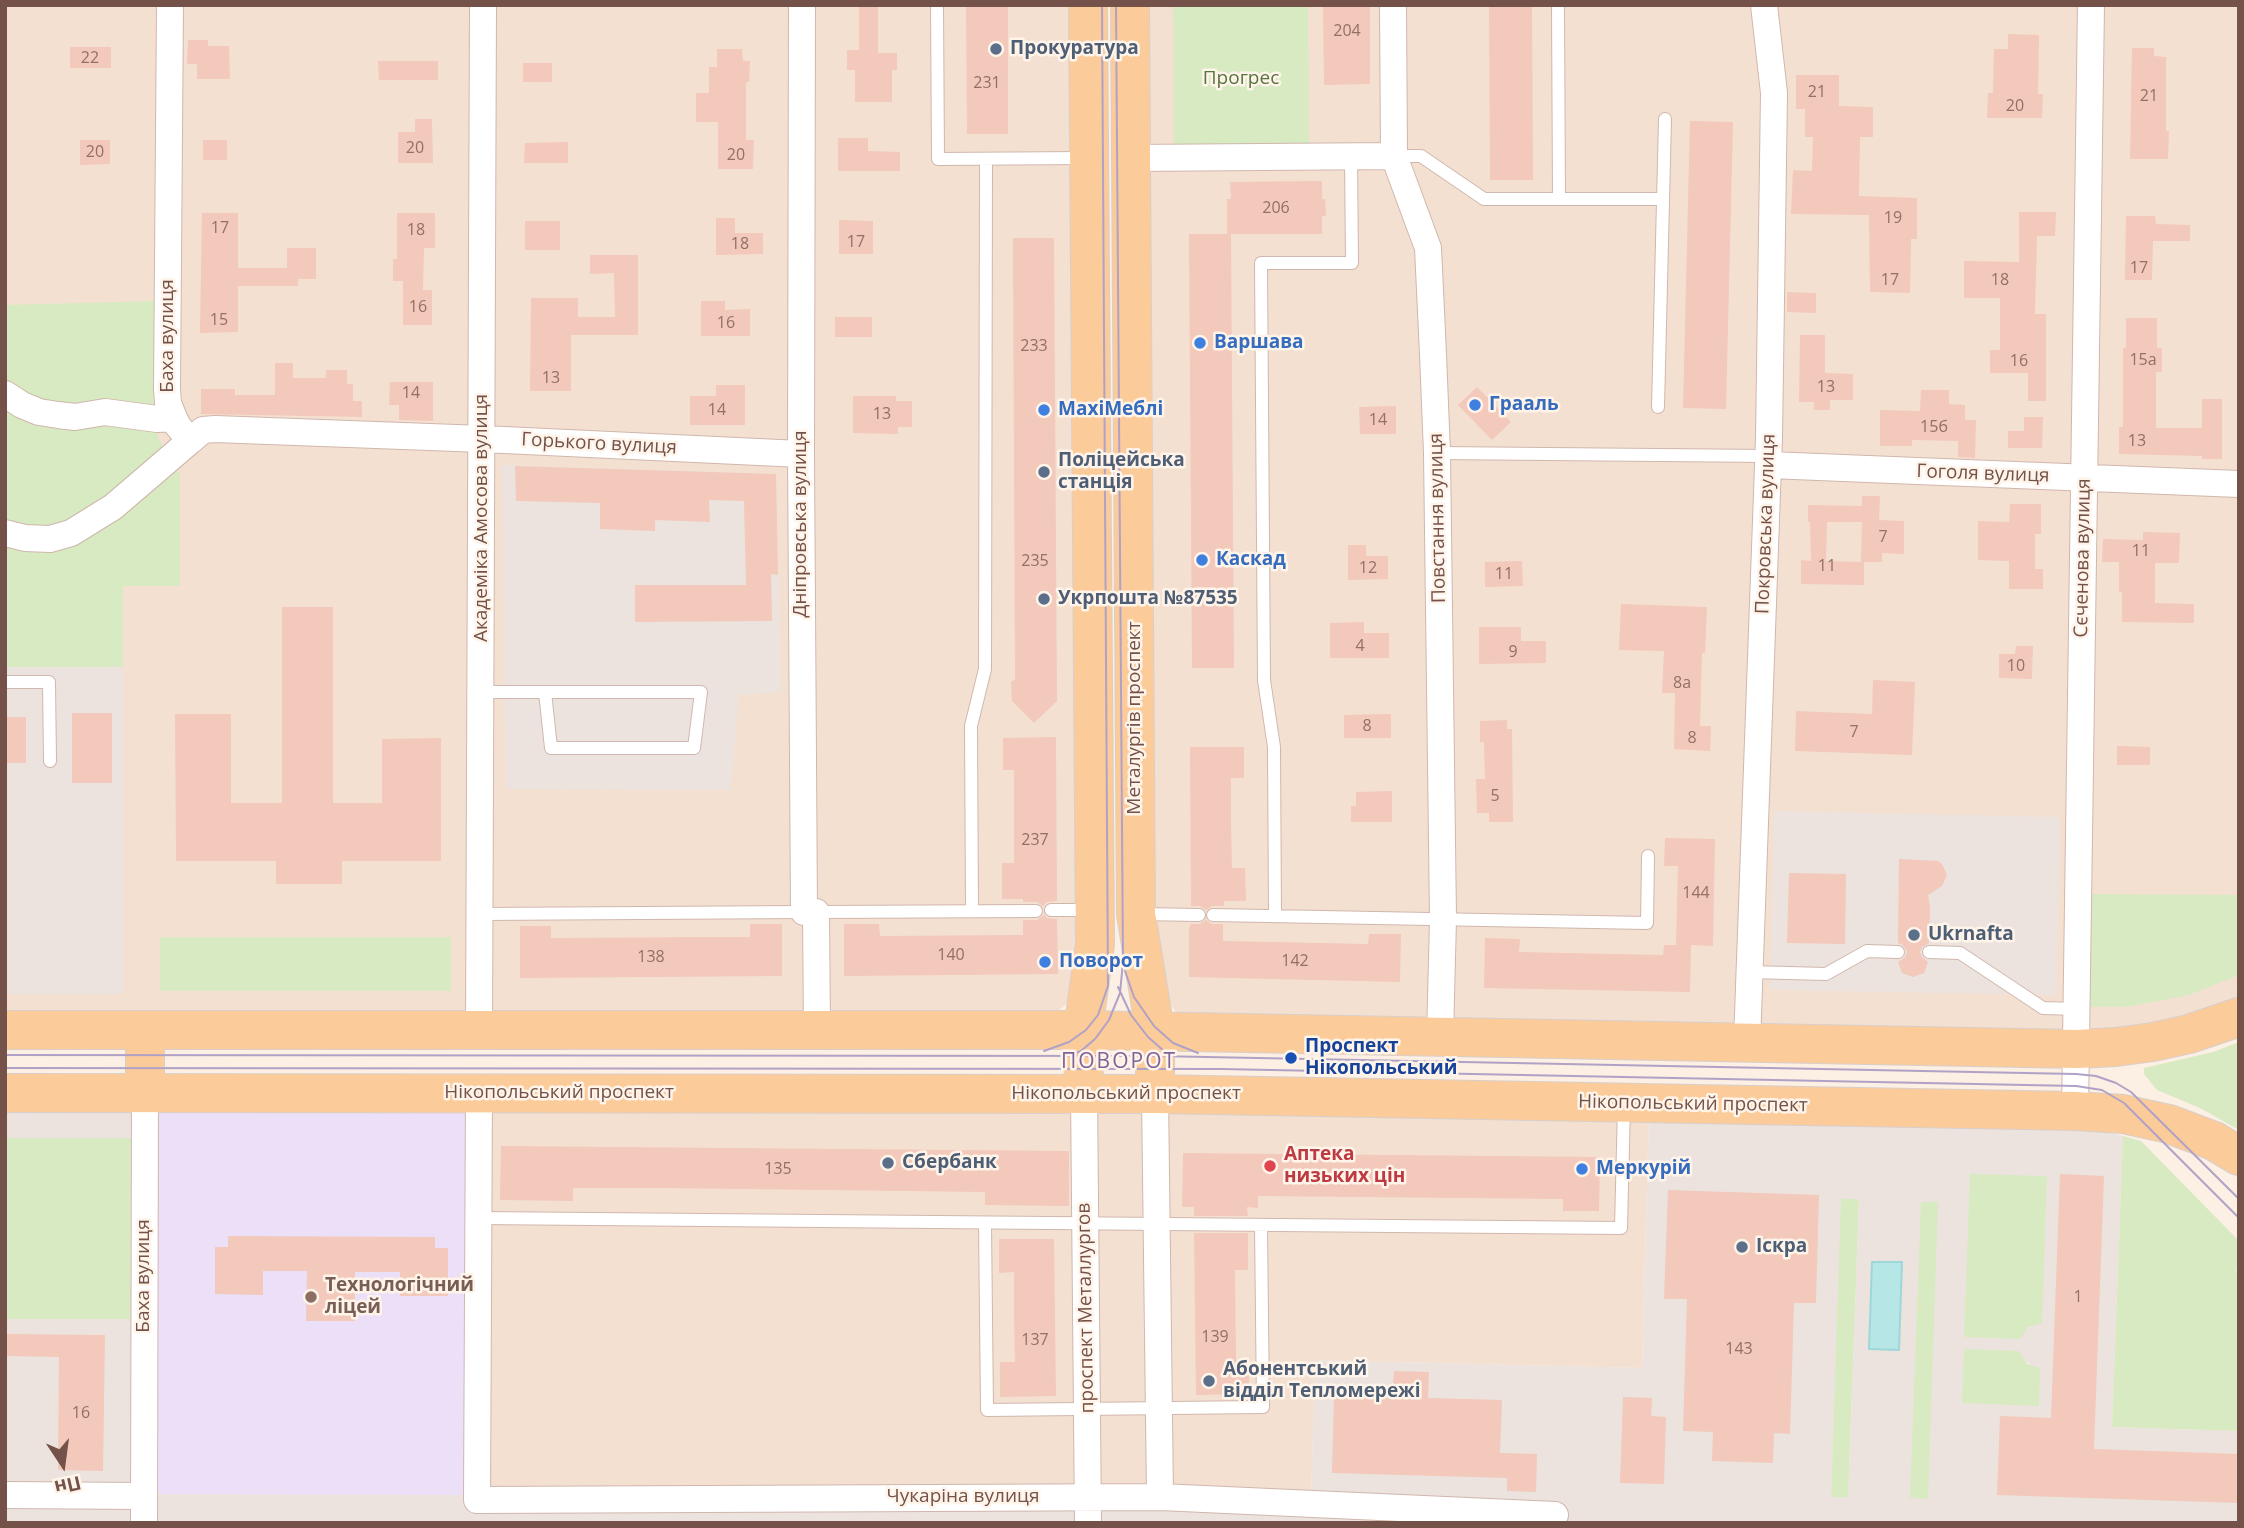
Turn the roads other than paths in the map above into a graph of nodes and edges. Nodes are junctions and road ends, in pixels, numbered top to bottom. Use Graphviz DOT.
graph roads {
  1 [pos="170,5"];
  2 [pos="483,5"];
  3 [pos="802,5"];
  4 [pos="937,5"];
  5 [pos="1088,5"];
  6 [pos="1130,5"];
  7 [pos="1393,5"];
  8 [pos="1558,5"];
  9 [pos="1764,5"];
  10 [pos="2091,5"];
  11 [pos="1665,119"];
  12 [pos="1351,156"];
  13 [pos="1394,156"];
  14 [pos="1089,158"];
  15 [pos="1131,158"];
  16 [pos="986,159"];
  17 [pos="1559,199"];
  18 [pos="1663,199"];
  19 [pos="5,394"];
  20 [pos="1658,407"];
  21 [pos="174,418"];
  22 [pos="483,439"];
  23 [pos="190,440"];
  24 [pos="1437,453"];
  25 [pos="801,454"];
  26 [pos="1769,460"];
  27 [pos="2085,478"];
  28 [pos="2239,484"];
  29 [pos="5,533"];
  30 [pos="5,682"];
  31 [pos="481,692"];
  32 [pos="545,692"];
  33 [pos="50,761"];
  34 [pos="1648,856"];
  35 [pos="1051,910"];
  36 [pos="1094,910"];
  37 [pos="972,911"];
  38 [pos="1036,911"];
  39 [pos="810,912"];
  40 [pos="480,914"];
  41 [pos="1136,914"];
  42 [pos="1199,915"];
  43 [pos="1213,915"];
  44 [pos="1275,916"];
  45 [pos="1443,919"];
  46 [pos="1898,952"];
  47 [pos="1929,952"];
  48 [pos="1750,972"];
  49 [pos="2077,1009"];
  50 [pos="2239,1017"];
  51 [pos="5,1030"];
  52 [pos="145,1030"];
  53 [pos="479,1030"];
  54 [pos="817,1030"];
  55 [pos="1083,1030"];
  56 [pos="1155,1031"];
  57 [pos="1440,1036"];
  58 [pos="1747,1042"];
  59 [pos="2077,1049"];
  60 [pos="5,1093"];
  61 [pos="145,1093"];
  62 [pos="479,1093"];
  63 [pos="1084,1093"];
  64 [pos="1156,1094"];
  65 [pos="1624,1102"];
  66 [pos="2076,1111"];
  67 [pos="2239,1156"];
  68 [pos="478,1218"];
  69 [pos="985,1224"];
  70 [pos="1085,1224"];
  71 [pos="1157,1225"];
  72 [pos="1261,1226"];
  73 [pos="1159,1408"];
  74 [pos="1087,1409"];
  75 [pos="5,1495"];
  76 [pos="144,1496"];
  77 [pos="1087,1496"];
  78 [pos="1160,1497"];
  79 [pos="1449,1516"];
  80 [pos="1555,1519"];
  81 [pos="144,1523"];
  82 [pos="1088,1523"];
  1 -- 21 [label="street, Баха вулиця"];
  2 -- 22 [label="street, Академіка Амосова вулиця"];
  3 -- 25 [label="street, Дніпровська вулиця"];
  4 -- 16 [label="lane"];
  5 -- 14 [label="main road"];
  6 -- 15 [label="main road, Металургів проспект"];
  7 -- 13 [label="street, Повстання вулиця"];
  8 -- 17 [label="lane"];
  9 -- 26 [label="street, Покровська вулиця"];
  10 -- 27 [label="street, Сєченова вулиця"];
  11 -- 18 [label="lane"];
  12 -- 13 [label="street"];
  12 -- 15 [label="street"];
  12 -- 44 [label="lane"];
  13 -- 17 [label="lane"];
  13 -- 24 [label="street, Повстання вулиця"];
  14 -- 15 [label="main road"];
  14 -- 16 [label="lane"];
  14 -- 36 [label="main road"];
  15 -- 41 [label="main road, Металургів проспект"];
  16 -- 37 [label="lane"];
  17 -- 18 [label="lane"];
  18 -- 20 [label="lane"];
  19 -- 21 [label="street"];
  21 -- 23 [label="street, Баха вулиця"];
  22 -- 23 [label="street, Горького вулиця"];
  22 -- 25 [label="street, Горького вулиця"];
  22 -- 31 [label="street, Академіка Амосова вулиця"];
  23 -- 29 [label="street"];
  24 -- 26 [label="lane"];
  24 -- 45 [label="street, Повстання вулиця"];
  25 -- 39 [label="street, Дніпровська вулиця"];
  26 -- 27 [label="street, Гоголя вулиця"];
  26 -- 48 [label="street, Покровська вулиця"];
  27 -- 28 [label="street, Гоголя вулиця"];
  27 -- 49 [label="street, Сєченова вулиця"];
  30 -- 33 [label="lane"];
  31 -- 32 [label="lane"];
  31 -- 40 [label="street, Академіка Амосова вулиця"];
  32 -- 32 [label="lane"];
  34 -- 45 [label="lane"];
  35 -- 36 [label="lane"];
  36 -- 55 [label="main road"];
  37 -- 38 [label="lane"];
  37 -- 39 [label="lane"];
  39 -- 40 [label="lane"];
  39 -- 54 [label="street, Дніпровська вулиця"];
  40 -- 53 [label="street, Академіка Амосова вулиця"];
  41 -- 42 [label="lane"];
  41 -- 56 [label="main road, Металургів проспект"];
  43 -- 44 [label="lane"];
  44 -- 45 [label="lane"];
  45 -- 57 [label="street, Повстання вулиця"];
  46 -- 48 [label="lane"];
  47 -- 49 [label="lane"];
  48 -- 58 [label="street, Покровська вулиця"];
  49 -- 59 [label="street, Сєченова вулиця"];
  50 -- 59 [label="main road"];
  51 -- 52 [label="main road"];
  52 -- 53 [label="main road"];
  52 -- 61 [label="main road, Баха вулиця"];
  53 -- 54 [label="main road"];
  54 -- 55 [label="main road"];
  55 -- 56 [label="main road"];
  55 -- 63 [label="main road"];
  56 -- 57 [label="main road"];
  56 -- 64 [label="main road, Металургів проспект"];
  57 -- 58 [label="main road"];
  58 -- 59 [label="main road"];
  59 -- 66 [label="street, Сєченова вулиця"];
  60 -- 61 [label="main road, Нікопольський проспект"];
  61 -- 62 [label="main road, Нікопольський проспект"];
  61 -- 76 [label="street, Баха вулиця"];
  62 -- 63 [label="main road, Нікопольський проспект"];
  62 -- 68 [label="street"];
  63 -- 64 [label="main road, Нікопольський проспект"];
  63 -- 70 [label="street, проспект Металлургов"];
  64 -- 65 [label="main road, Нікопольський проспект"];
  64 -- 71 [label="street"];
  65 -- 66 [label="main road, Нікопольський проспект"];
  65 -- 72 [label="lane"];
  66 -- 67 [label="main road, Нікопольський проспект"];
  68 -- 69 [label="lane"];
  68 -- 77 [label="street, Чукаріна вулиця"];
  69 -- 70 [label="lane"];
  69 -- 74 [label="lane"];
  70 -- 71 [label="lane"];
  70 -- 74 [label="street, проспект Металлургов"];
  71 -- 72 [label="lane"];
  71 -- 73 [label="street"];
  72 -- 73 [label="lane"];
  73 -- 74 [label="lane"];
  73 -- 78 [label="street"];
  74 -- 77 [label="street, проспект Металлургов"];
  75 -- 76 [label="street"];
  76 -- 81 [label="street, Баха вулиця"];
  77 -- 78 [label="street, Чукаріна вулиця"];
  77 -- 82 [label="street, проспект Металлургов"];
  78 -- 79 [label="street, Чукаріна вулиця"];
  79 -- 80 [label="street, Чукаріна вулиця"];
}
